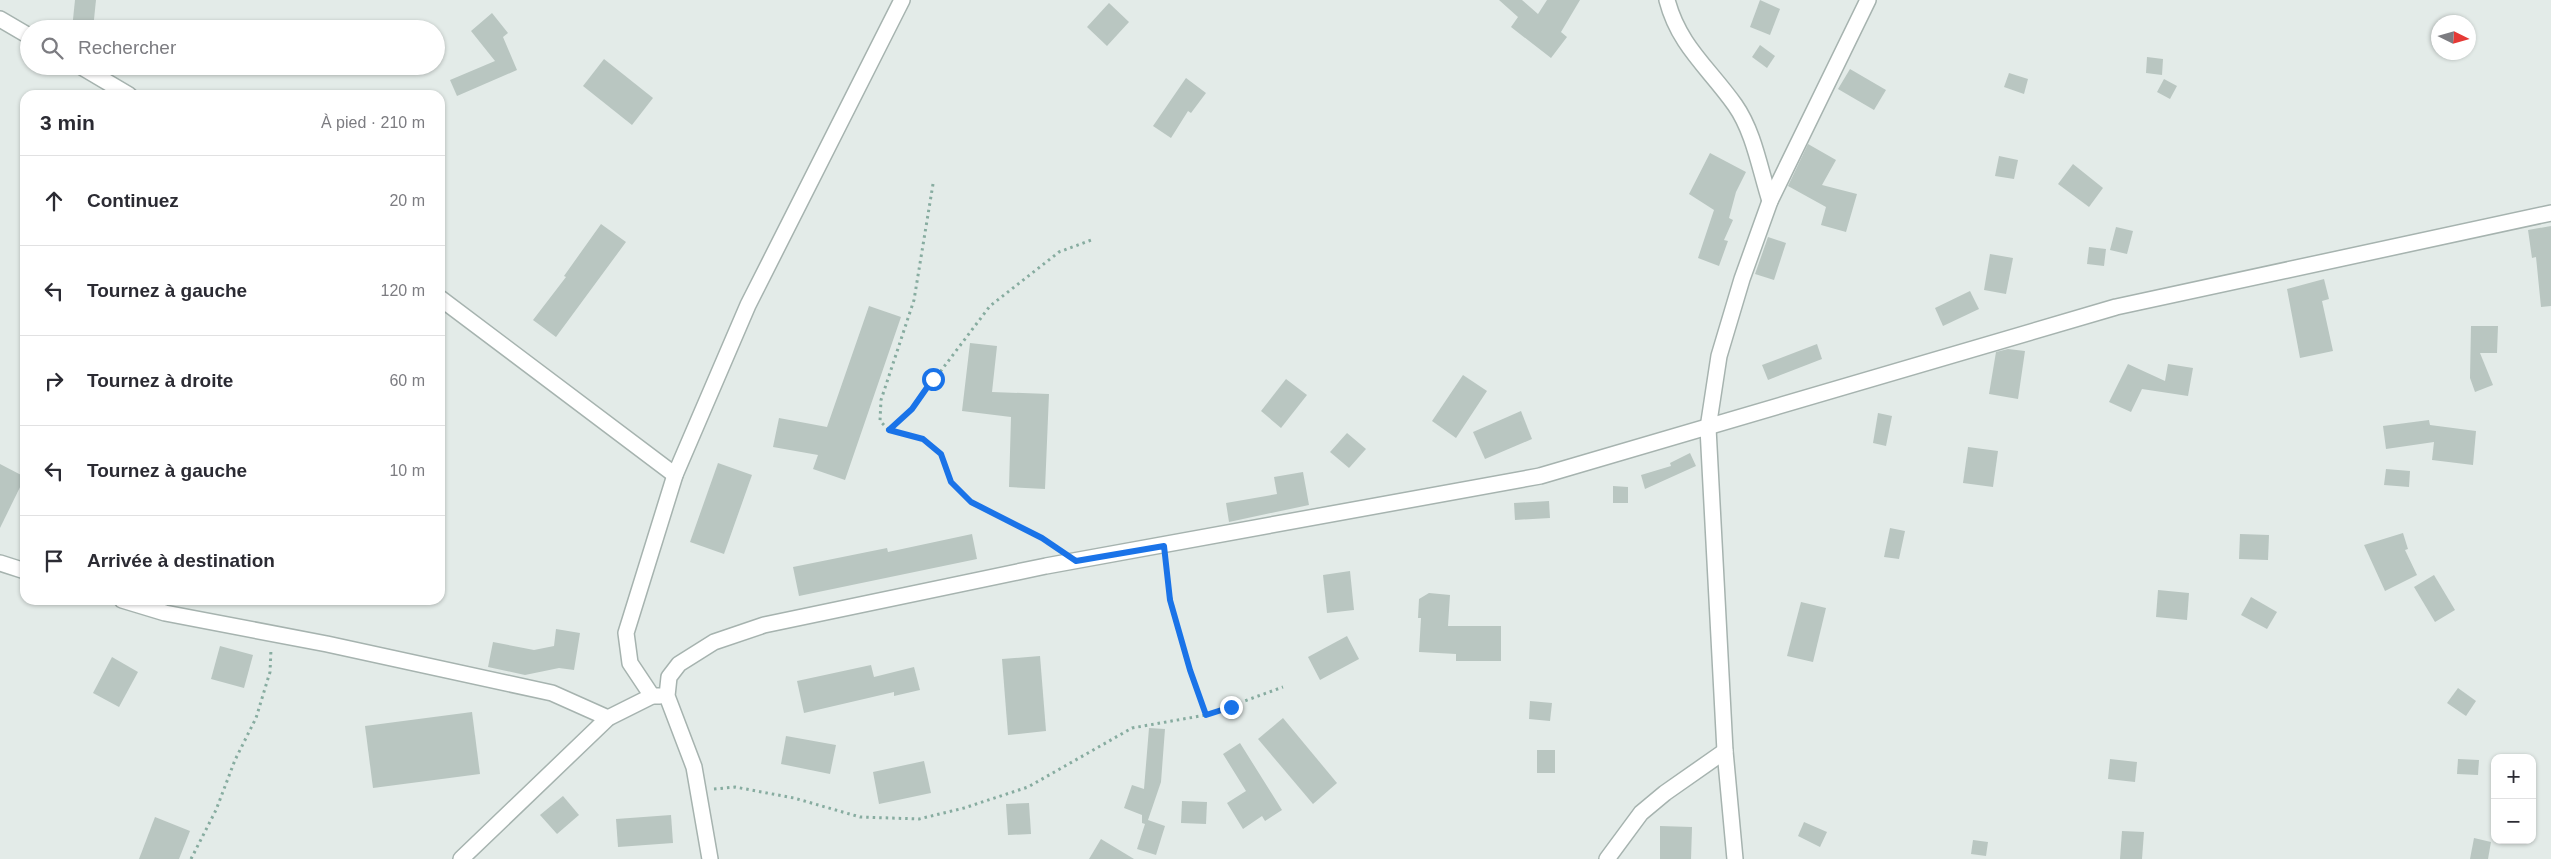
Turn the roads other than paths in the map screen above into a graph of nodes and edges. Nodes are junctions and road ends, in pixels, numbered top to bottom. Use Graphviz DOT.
graph roads {
  1 [pos="902,0"];
  2 [pos="1667,0"];
  3 [pos="1868,0"];
  4 [pos="0,19"];
  5 [pos="20,31"];
  6 [pos="95,75"];
  7 [pos="121,90"];
  8 [pos="1770,201"];
  9 [pos="2551,213"];
  10 [pos="445,302"];
  11 [pos="1708,428"];
  12 [pos="675,475"];
  13 [pos="0,563"];
  14 [pos="20,569"];
  15 [pos="139,605"];
  16 [pos="659,696"];
  17 [pos="608,718"];
  18 [pos="1725,751"];
  19 [pos="461,859"];
  20 [pos="710,859"];
  21 [pos="1608,859"];
  22 [pos="1735,859"];
  1 -- 12 [label="street"];
  2 -- 8 [label="street"];
  3 -- 8 [label="street"];
  4 -- 5 [label="street"];
  6 -- 7 [label="street"];
  8 -- 11 [label="street"];
  9 -- 11 [label="street"];
  10 -- 12 [label="street"];
  11 -- 16 [label="street"];
  11 -- 18 [label="street"];
  12 -- 16 [label="street"];
  13 -- 14 [label="street"];
  15 -- 17 [label="street"];
  16 -- 17 [label="street"];
  16 -- 20 [label="street"];
  17 -- 19 [label="street"];
  18 -- 21 [label="street"];
  18 -- 22 [label="street"];
}
